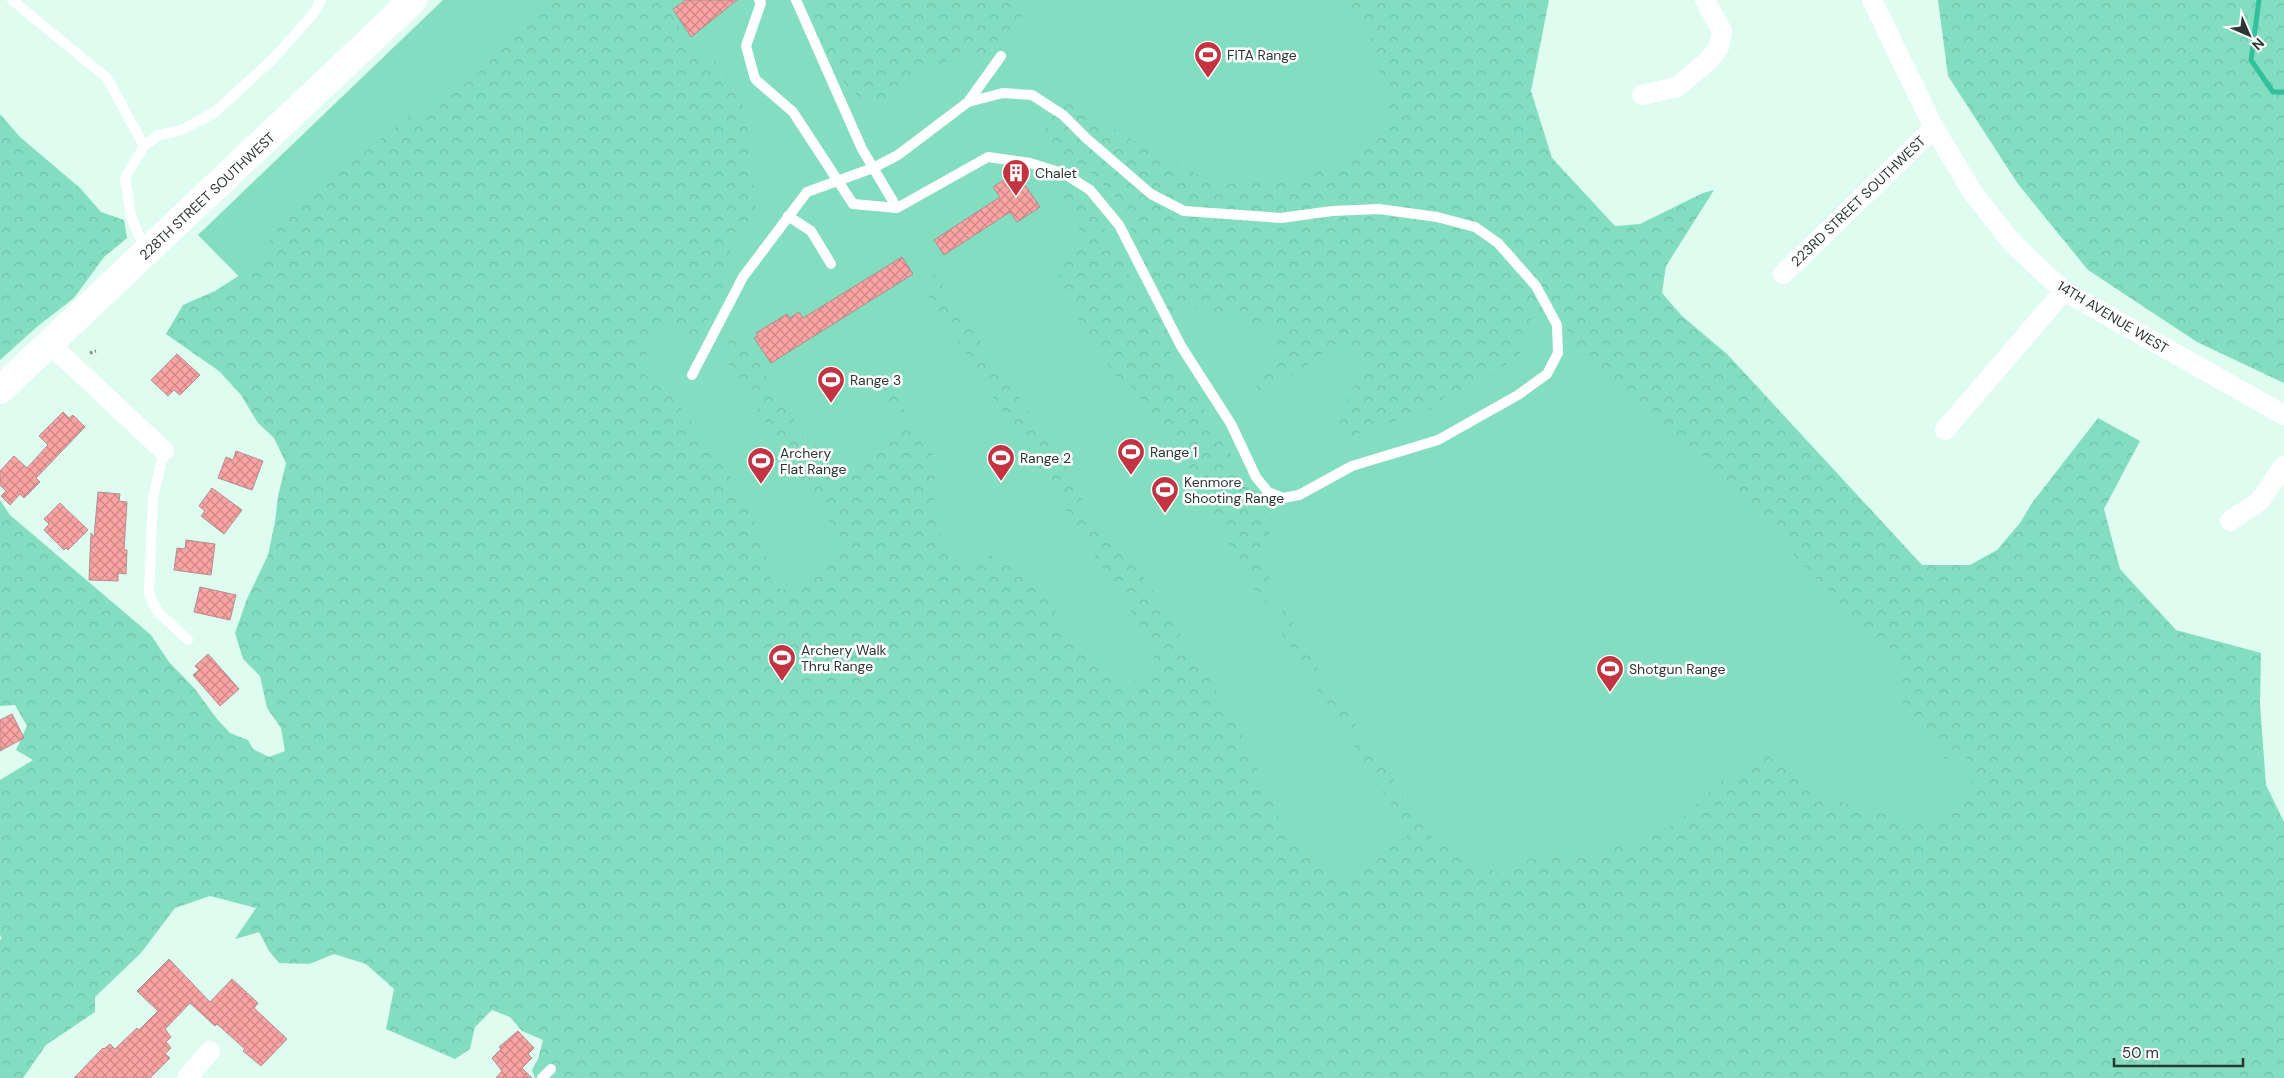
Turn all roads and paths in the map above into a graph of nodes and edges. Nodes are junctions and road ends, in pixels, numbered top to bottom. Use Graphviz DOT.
graph roads {
  1 [pos="12,0"];
  2 [pos="321,0"];
  3 [pos="328,0"];
  4 [pos="413,0"];
  5 [pos="759,0"];
  6 [pos="796,0"];
  7 [pos="1705,0"];
  8 [pos="1872,0"];
  9 [pos="313,14"];
  10 [pos="1001,56"];
  11 [pos="1642,95"];
  12 [pos="968,102"];
  13 [pos="1934,128"];
  14 [pos="144,146"];
  15 [pos="872,168"];
  16 [pos="837,180"];
  17 [pos="897,208"];
  18 [pos="788,216"];
  19 [pos="146,253"];
  20 [pos="831,264"];
  21 [pos="1783,274"];
  22 [pos="2064,291"];
  23 [pos="50,344"];
  24 [pos="96,351"];
  25 [pos="90,353"];
  26 [pos="692,375"];
  27 [pos="0,390"];
  28 [pos="2284,415"];
  29 [pos="1945,430"];
  30 [pos="164,450"];
  31 [pos="2284,466"];
  32 [pos="2230,521"];
  33 [pos="188,640"];
  34 [pos="210,1051"];
  35 [pos="552,1069"];
  36 [pos="187,1078"];
  37 [pos="542,1078"];
  1 -- 14 [label="lane"];
  2 -- 9 [label="lane"];
  3 -- 9 [label="lane"];
  4 -- 19 [label="main road, 228TH STREET SOUTHWEST"];
  5 -- 16 [label="lane"];
  6 -- 15 [label="lane"];
  7 -- 11 [label="street"];
  8 -- 13 [label="street, 14TH AVENUE WEST"];
  9 -- 14 [label="lane"];
  10 -- 12 [label="lane"];
  12 -- 15 [label="lane"];
  12 -- 17 [label="lane"];
  13 -- 21 [label="street, 223RD STREET SOUTHWEST"];
  13 -- 22 [label="street, 14TH AVENUE WEST"];
  14 -- 19 [label="lane"];
  15 -- 16 [label="lane"];
  15 -- 17 [label="lane"];
  16 -- 17 [label="lane"];
  16 -- 18 [label="lane"];
  18 -- 20 [label="lane"];
  18 -- 26 [label="lane"];
  19 -- 23 [label="main road, 228TH STREET SOUTHWEST"];
  22 -- 28 [label="street, 14TH AVENUE WEST"];
  22 -- 29 [label="street"];
  23 -- 27 [label="main road, 228TH STREET SOUTHWEST"];
  23 -- 30 [label="street"];
  24 -- 25 [label="path"];
  30 -- 33 [label="lane"];
  31 -- 32 [label="street"];
  34 -- 36 [label="street"];
  35 -- 37 [label="lane"];
}
